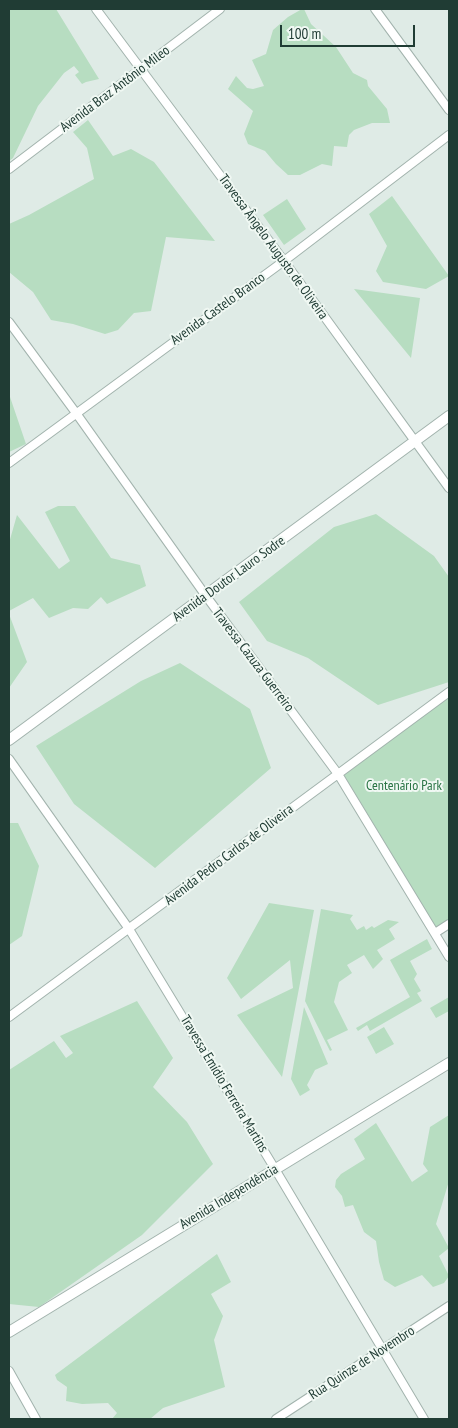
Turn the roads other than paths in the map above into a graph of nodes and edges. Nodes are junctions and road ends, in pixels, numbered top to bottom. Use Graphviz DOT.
graph roads {
  1 [pos="96,9"];
  2 [pos="220,9"];
  3 [pos="375,9"];
  4 [pos="141,69"];
  5 [pos="449,110"];
  6 [pos="449,135"];
  7 [pos="9,169"];
  8 [pos="284,261"];
  9 [pos="9,322"];
  10 [pos="76,413"];
  11 [pos="449,416"];
  12 [pos="415,442"];
  13 [pos="9,464"];
  14 [pos="449,488"];
  15 [pos="206,596"];
  16 [pos="449,692"];
  17 [pos="9,740"];
  18 [pos="9,759"];
  19 [pos="338,774"];
  20 [pos="449,924"];
  21 [pos="129,929"];
  22 [pos="435,933"];
  23 [pos="449,957"];
  24 [pos="9,1017"];
  25 [pos="449,1063"];
  26 [pos="275,1169"];
  27 [pos="449,1306"];
  28 [pos="9,1332"];
  29 [pos="382,1350"];
  30 [pos="9,1371"];
  31 [pos="36,1419"];
  32 [pos="276,1419"];
  33 [pos="424,1419"];
  1 -- 4 [label="street, Travessa Ângelo Augusto de Oliveira"];
  2 -- 4 [label="street, Avenida Braz Antônio Mileo"];
  3 -- 5 [label="street"];
  4 -- 7 [label="street, Avenida Braz Antônio Mileo"];
  4 -- 8 [label="street, Travessa Ângelo Augusto de Oliveira"];
  6 -- 8 [label="street, Avenida Castelo Branco"];
  8 -- 10 [label="street, Avenida Castelo Branco"];
  8 -- 12 [label="street, Travessa Ângelo Augusto de Oliveira"];
  9 -- 10 [label="street, Travessa Cazuza Guerreiro"];
  10 -- 13 [label="street, Avenida Castelo Branco"];
  10 -- 15 [label="street, Travessa Cazuza Guerreiro"];
  11 -- 12 [label="street, Avenida Doutor Lauro Sodre"];
  12 -- 14 [label="street, Travessa Ângelo Augusto de Oliveira"];
  12 -- 15 [label="street, Avenida Doutor Lauro Sodre"];
  15 -- 17 [label="street, Avenida Doutor Lauro Sodre"];
  15 -- 19 [label="street, Travessa Cazuza Guerreiro"];
  16 -- 19 [label="street, Avenida Pedro Carlos de Oliveira"];
  18 -- 21 [label="street, Travessa Emídio Ferreira Martins"];
  19 -- 21 [label="street, Avenida Pedro Carlos de Oliveira"];
  19 -- 22 [label="street, Travessa Cazuza Guerreiro"];
  20 -- 22 [label="street"];
  21 -- 24 [label="street, Avenida Pedro Carlos de Oliveira"];
  21 -- 26 [label="street, Travessa Emídio Ferreira Martins"];
  22 -- 23 [label="street, Travessa Cazuza Guerreiro"];
  25 -- 26 [label="street, Avenida Independência"];
  26 -- 28 [label="street, Avenida Independência"];
  26 -- 29 [label="street, Travessa Emídio Ferreira Martins"];
  27 -- 29 [label="street, Rua Quinze de Novembro"];
  29 -- 32 [label="street, Rua Quinze de Novembro"];
  29 -- 33 [label="street, Travessa Emídio Ferreira Martins"];
  30 -- 31 [label="street"];
}
